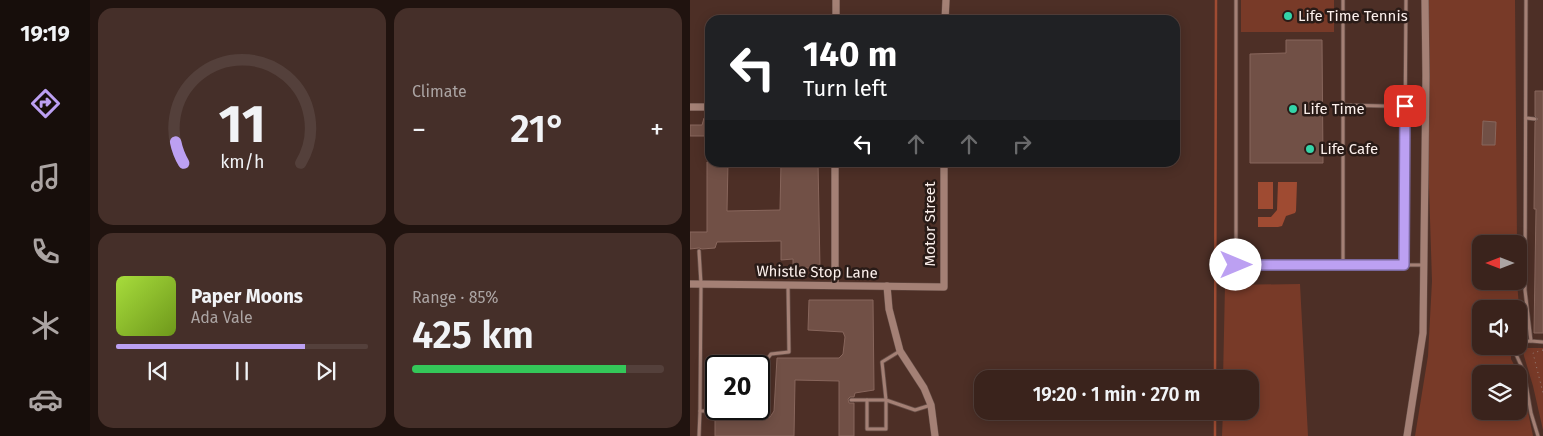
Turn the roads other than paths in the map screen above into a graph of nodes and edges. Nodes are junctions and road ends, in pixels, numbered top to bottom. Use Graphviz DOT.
graph roads {
  1 [pos="836,0"];
  2 [pos="946,0"];
  3 [pos="1236,0"];
  4 [pos="1343,0"];
  5 [pos="1406,0"];
  6 [pos="1425,0"];
  7 [pos="1526,0"];
  8 [pos="836,15"];
  9 [pos="945,15"];
  10 [pos="1343,105"];
  11 [pos="1405,106"];
  12 [pos="690,107"];
  13 [pos="705,107"];
  14 [pos="1426,107"];
  15 [pos="1526,118"];
  16 [pos="1535,118"];
  17 [pos="835,167"];
  18 [pos="944,167"];
  19 [pos="699,251"];
  20 [pos="1404,265"];
  21 [pos="1425,265"];
  22 [pos="1343,266"];
  23 [pos="690,284"];
  24 [pos="701,284"];
  25 [pos="788,285"];
  26 [pos="835,285"];
  27 [pos="887,286"];
  28 [pos="944,287"];
  29 [pos="1527,341"];
  30 [pos="1531,341"];
  31 [pos="1543,342"];
  32 [pos="900,351"];
  33 [pos="1516,355"];
  34 [pos="851,400"];
  35 [pos="866,400"];
  36 [pos="886,400"];
  37 [pos="931,405"];
  38 [pos="700,411"];
  39 [pos="699,436"];
  40 [pos="935,436"];
  41 [pos="1407,436"];
  42 [pos="1538,436"];
  1 -- 8 [label="street"];
  2 -- 9 [label="street"];
  3 -- 22 [label="lane"];
  4 -- 10 [label="lane"];
  5 -- 11 [label="lane"];
  6 -- 14 [label="street"];
  7 -- 15 [label="lane"];
  10 -- 11 [label="lane"];
  10 -- 22 [label="lane"];
  11 -- 14 [label="lane"];
  11 -- 20 [label="lane"];
  12 -- 13 [label="street"];
  14 -- 21 [label="street"];
  15 -- 16 [label="lane"];
  15 -- 30 [label="lane"];
  17 -- 26 [label="street"];
  18 -- 28 [label="street, Motor Street"];
  19 -- 24 [label="lane"];
  20 -- 21 [label="lane"];
  20 -- 22 [label="lane"];
  21 -- 41 [label="street"];
  23 -- 24 [label="street, Whistle Stop Lane"];
  24 -- 25 [label="street, Whistle Stop Lane"];
  24 -- 38 [label="lane"];
  25 -- 26 [label="street, Whistle Stop Lane"];
  25 -- 38 [label="lane"];
  26 -- 27 [label="street, Whistle Stop Lane"];
  27 -- 28 [label="street, Whistle Stop Lane"];
  27 -- 32 [label="street"];
  29 -- 30 [label="lane"];
  30 -- 31 [label="lane"];
  32 -- 36 [label="lane"];
  32 -- 37 [label="street"];
  33 -- 42 [label="lane"];
  34 -- 35 [label="lane"];
  35 -- 36 [label="lane"];
  35 -- 36 [label="lane"];
  36 -- 37 [label="lane"];
  37 -- 40 [label="street"];
  38 -- 39 [label="lane"];
}
